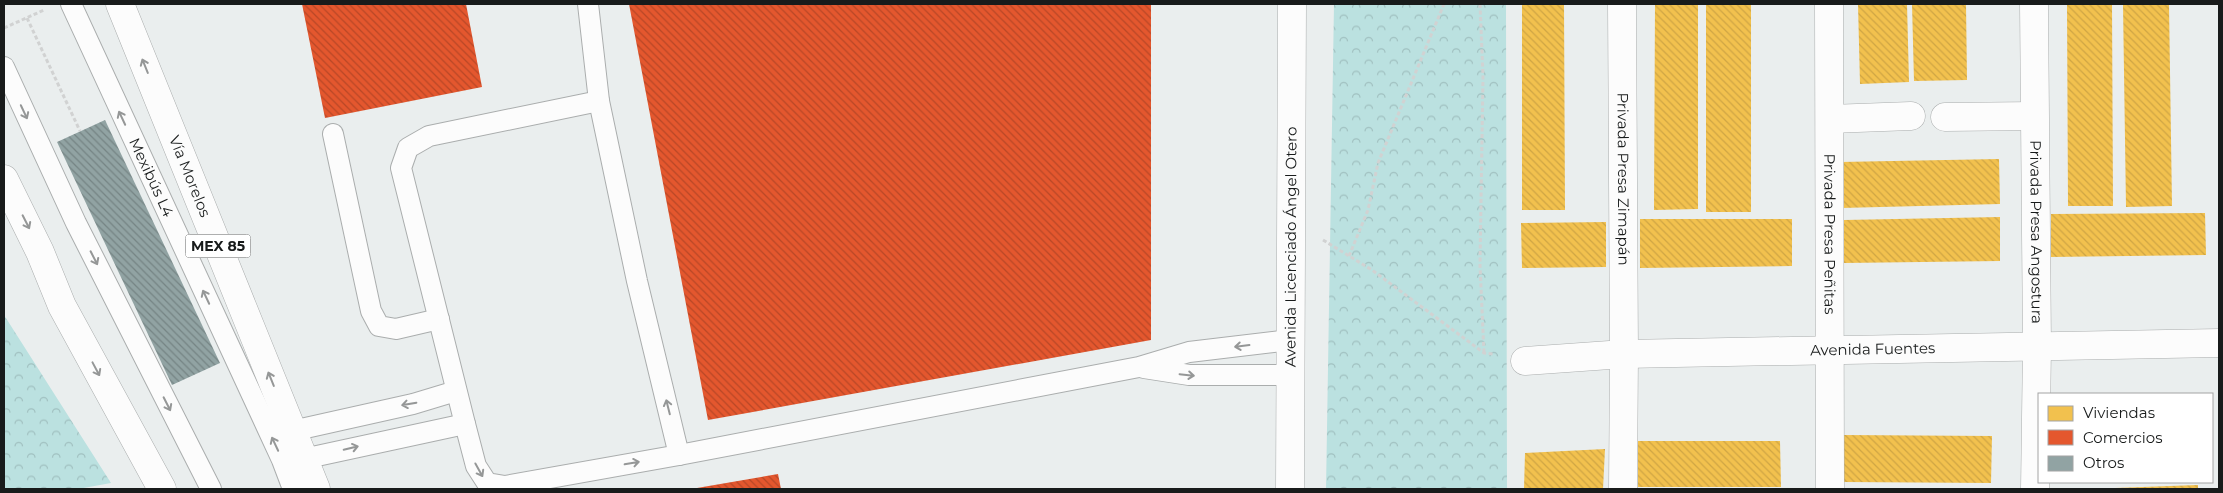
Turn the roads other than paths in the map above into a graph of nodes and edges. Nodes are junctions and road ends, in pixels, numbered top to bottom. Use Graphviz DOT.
graph roads {
  1 [pos="71,4"];
  2 [pos="120,4"];
  3 [pos="588,4"];
  4 [pos="1292,4"];
  5 [pos="1622,4"];
  6 [pos="1829,4"];
  7 [pos="2034,4"];
  8 [pos="4,67"];
  9 [pos="600,101"];
  10 [pos="1911,116"];
  11 [pos="1945,116"];
  12 [pos="2034,116"];
  13 [pos="1830,119"];
  14 [pos="333,134"];
  15 [pos="4,179"];
  16 [pos="439,319"];
  17 [pos="1290,340"];
  18 [pos="2219,343"];
  19 [pos="2037,346"];
  20 [pos="1829,350"];
  21 [pos="1624,354"];
  22 [pos="1526,361"];
  23 [pos="1139,367"];
  24 [pos="1290,375"];
  25 [pos="456,391"];
  26 [pos="465,424"];
  27 [pos="292,431"];
  28 [pos="679,455"];
  29 [pos="303,459"];
  30 [pos="162,489"];
  31 [pos="211,489"];
  32 [pos="294,489"];
  33 [pos="316,489"];
  34 [pos="1290,489"];
  35 [pos="1623,489"];
  36 [pos="1830,489"];
  37 [pos="2036,489"];
  32 -- 1 [label="lane, Mexibús L4, one-way"];
  27 -- 2 [label="street, Vía Morelos / MEX 85, one-way"];
  3 -- 9 [label="lane"];
  4 -- 17 [label="street, Avenida Licenciado Ángel Otero"];
  5 -- 21 [label="street, Privada Presa Zimapán"];
  6 -- 13 [label="street, Privada Presa Peñitas"];
  7 -- 12 [label="street, Privada Presa Angostura"];
  8 -- 31 [label="lane, one-way"];
  9 -- 16 [label="lane"];
  28 -- 9 [label="lane, one-way"];
  10 -- 13 [label="street"];
  11 -- 12 [label="street"];
  12 -- 19 [label="street, Privada Presa Angostura"];
  13 -- 20 [label="street, Privada Presa Peñitas"];
  14 -- 16 [label="lane"];
  15 -- 30 [label="street, one-way"];
  16 -- 25 [label="lane"];
  17 -- 23 [label="lane, one-way"];
  17 -- 24 [label="street, Avenida Licenciado Ángel Otero"];
  18 -- 19 [label="street, Avenida Fuentes"];
  19 -- 20 [label="street, Avenida Fuentes"];
  19 -- 37 [label="street, Privada Presa Angostura"];
  20 -- 21 [label="street, Avenida Fuentes"];
  20 -- 36 [label="street, Privada Presa Peñitas"];
  21 -- 22 [label="street, Avenida Fuentes"];
  21 -- 35 [label="street, Privada Presa Zimapán"];
  23 -- 24 [label="lane, one-way"];
  23 -- 28 [label="lane"];
  24 -- 34 [label="street, Avenida Licenciado Ángel Otero"];
  25 -- 26 [label="lane"];
  25 -- 27 [label="lane, one-way"];
  26 -- 28 [label="lane, one-way"];
  29 -- 26 [label="lane, one-way"];
  27 -- 29 [label="street, Vía Morelos / MEX 85"];
  29 -- 33 [label="street, Vía Morelos / MEX 85"];
}
